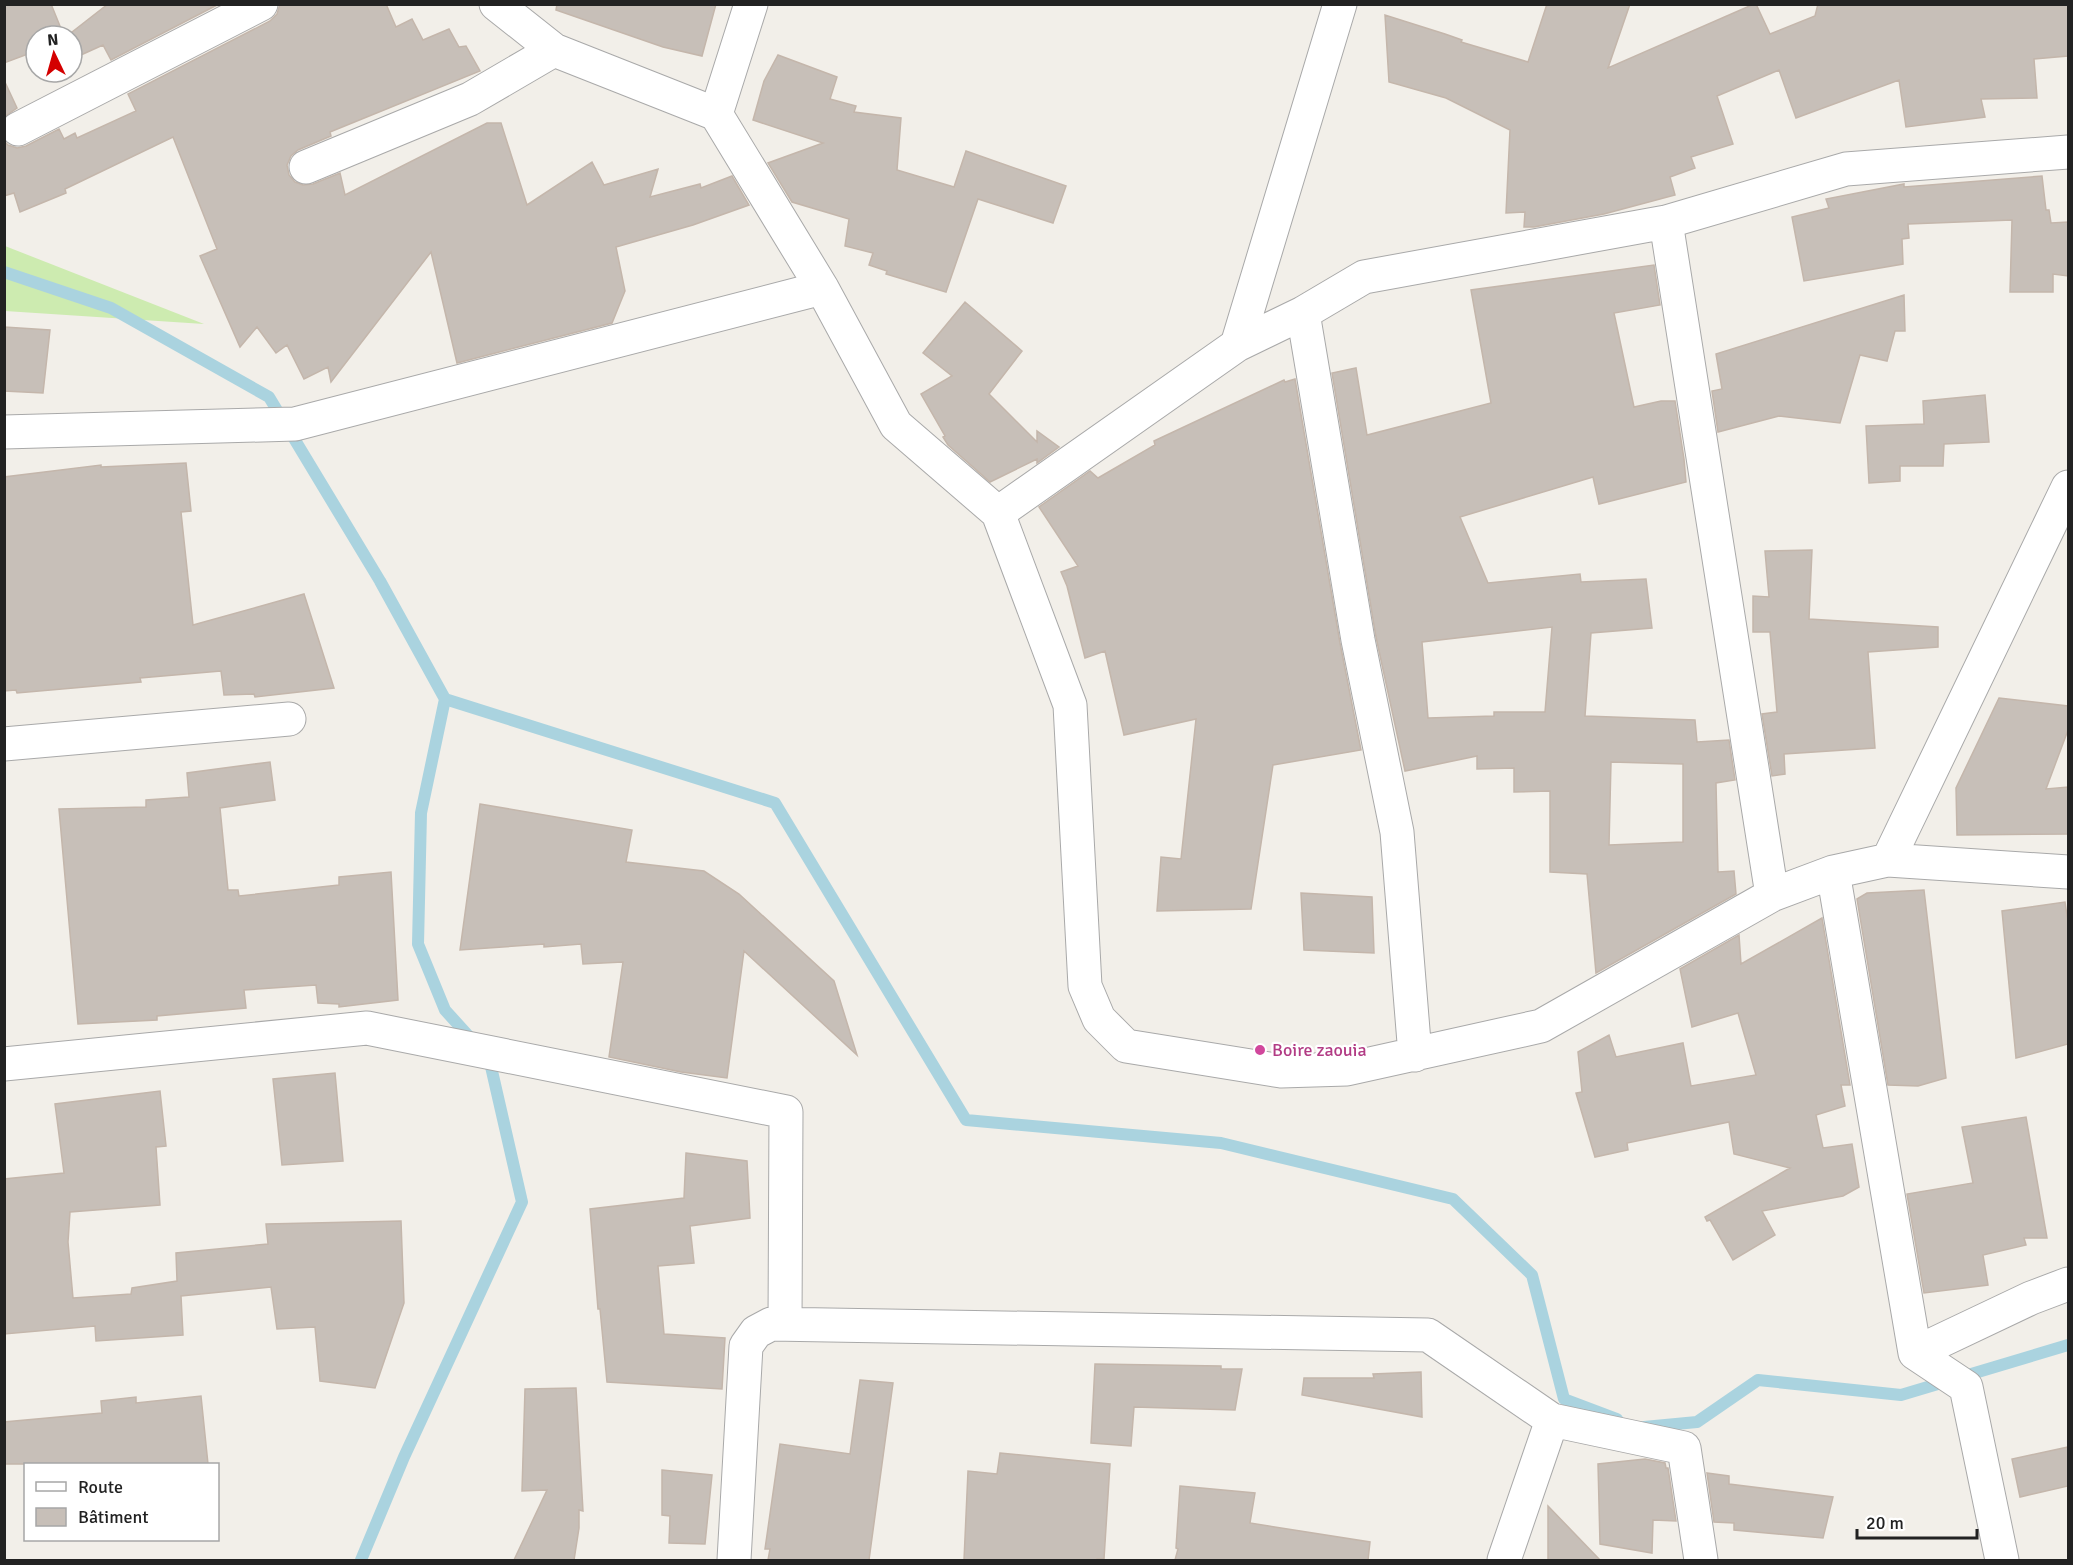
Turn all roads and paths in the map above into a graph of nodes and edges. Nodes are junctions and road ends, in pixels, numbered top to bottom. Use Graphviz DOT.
graph roads {
  1 [pos="261,4"];
  2 [pos="496,4"];
  3 [pos="751,4"];
  4 [pos="1340,4"];
  5 [pos="554,50"];
  6 [pos="716,114"];
  7 [pos="18,129"];
  8 [pos="2068,152"];
  9 [pos="306,167"];
  10 [pos="1666,222"];
  11 [pos="822,288"];
  12 [pos="1303,313"];
  13 [pos="1237,345"];
  14 [pos="4,432"];
  15 [pos="2068,487"];
  16 [pos="998,513"];
  17 [pos="2059,524"];
  18 [pos="289,719"];
  19 [pos="4,744"];
  20 [pos="1888,860"];
  21 [pos="1833,872"];
  22 [pos="2068,872"];
  23 [pos="1772,895"];
  24 [pos="1415,1055"];
  25 [pos="4,1064"];
  26 [pos="2068,1284"];
  27 [pos="785,1324"];
  28 [pos="1915,1353"];
  29 [pos="1552,1420"];
  30 [pos="735,1560"];
  31 [pos="1504,1560"];
  32 [pos="1701,1560"];
  33 [pos="2002,1560"];
  1 -- 7 [label="street"];
  2 -- 5 [label="street"];
  3 -- 6 [label="street"];
  4 -- 13 [label="street"];
  5 -- 6 [label="street"];
  5 -- 9 [label="street"];
  6 -- 11 [label="street"];
  8 -- 10 [label="street"];
  10 -- 12 [label="street"];
  10 -- 23 [label="street"];
  11 -- 14 [label="street"];
  11 -- 16 [label="street"];
  12 -- 13 [label="street"];
  12 -- 24 [label="street"];
  13 -- 16 [label="street"];
  15 -- 17 [label="street"];
  16 -- 24 [label="street"];
  17 -- 20 [label="street"];
  18 -- 19 [label="street"];
  20 -- 21 [label="street"];
  20 -- 22 [label="street"];
  21 -- 23 [label="street"];
  21 -- 28 [label="street"];
  23 -- 24 [label="street"];
  25 -- 27 [label="street"];
  26 -- 28 [label="street"];
  27 -- 29 [label="street"];
  27 -- 30 [label="street"];
  28 -- 33 [label="street"];
  29 -- 31 [label="street"];
  29 -- 32 [label="street"];
}
